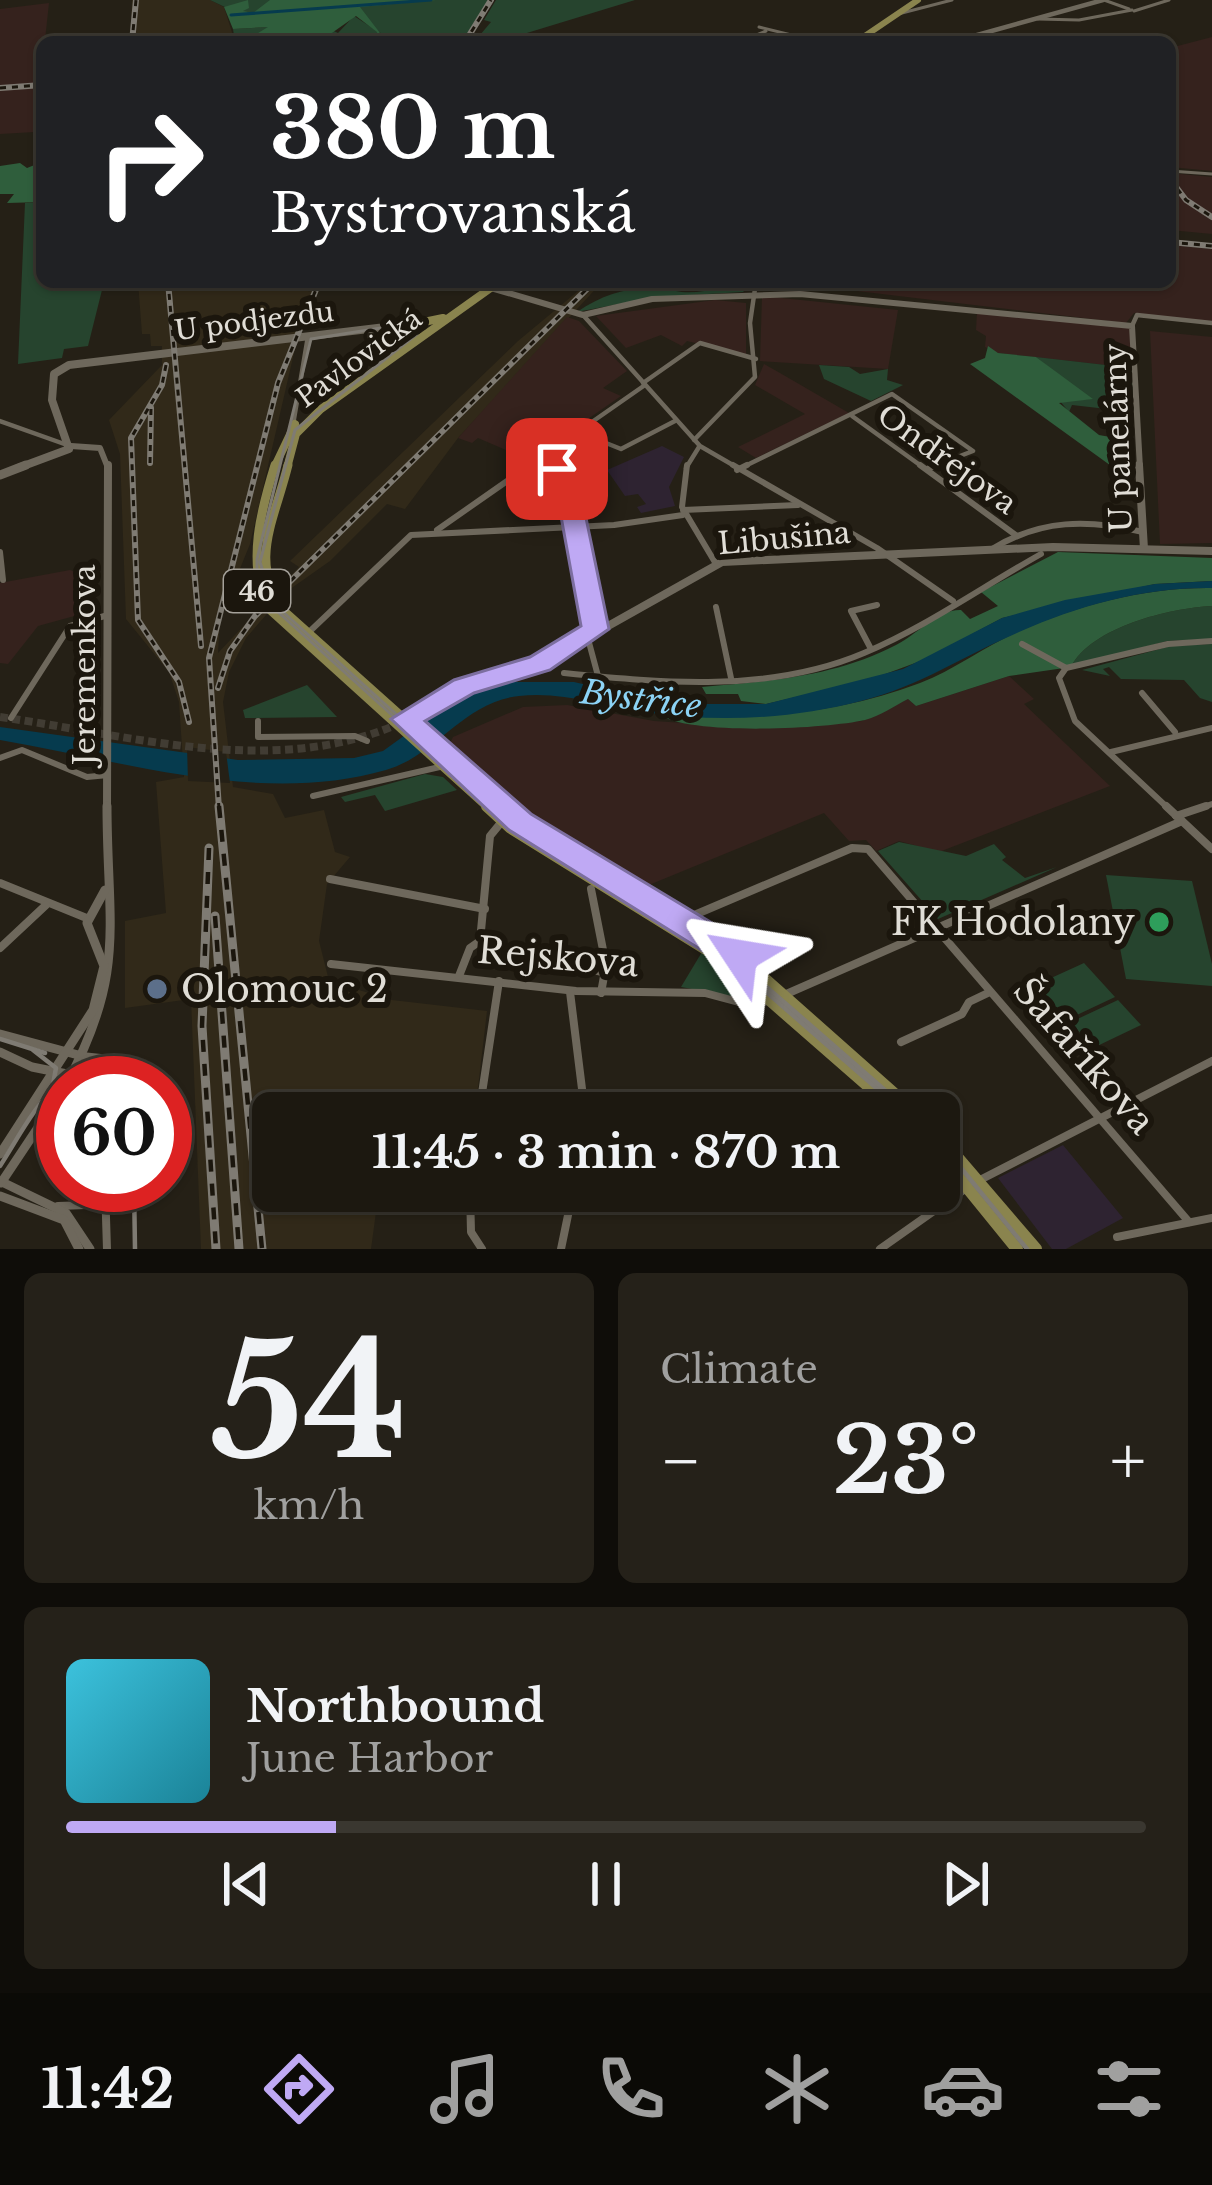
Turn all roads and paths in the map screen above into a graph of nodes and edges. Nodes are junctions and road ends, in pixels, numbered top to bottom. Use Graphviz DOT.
graph roads {
  1 [pos="918,0"];
  2 [pos="952,0"];
  3 [pos="1103,0"];
  4 [pos="1166,0"];
  5 [pos="1133,11"];
  6 [pos="898,14"];
  7 [pos="1038,19"];
  8 [pos="759,27"];
  9 [pos="770,30"];
  10 [pos="755,36"];
  11 [pos="795,36"];
  12 [pos="863,36"];
  13 [pos="974,36"];
  14 [pos="1176,172"];
  15 [pos="1212,175"];
  16 [pos="490,288"];
  17 [pos="755,288"];
  18 [pos="754,294"];
  19 [pos="453,313"];
  20 [pos="583,315"];
  21 [pos="421,323"];
  22 [pos="1212,323"];
  23 [pos="1132,326"];
  24 [pos="308,336"];
  25 [pos="414,340"];
  26 [pos="756,358"];
  27 [pos="644,384"];
  28 [pos="852,416"];
  29 [pos="676,420"];
  30 [pos="0,421"];
  31 [pos="298,426"];
  32 [pos="576,431"];
  33 [pos="697,443"];
  34 [pos="71,446"];
  35 [pos="537,459"];
  36 [pos="737,470"];
  37 [pos="927,470"];
  38 [pos="0,477"];
  39 [pos="798,505"];
  40 [pos="682,512"];
  41 [pos="574,527"];
  42 [pos="435,532"];
  43 [pos="1142,532"];
  44 [pos="1017,536"];
  45 [pos="1144,549"];
  46 [pos="992,550"];
  47 [pos="1212,550"];
  48 [pos="0,552"];
  49 [pos="884,554"];
  50 [pos="1041,554"];
  51 [pos="716,564"];
  52 [pos="14,578"];
  53 [pos="1,580"];
  54 [pos="953,601"];
  55 [pos="877,605"];
  56 [pos="716,607"];
  57 [pos="108,615"];
  58 [pos="591,632"];
  59 [pos="303,635"];
  60 [pos="1212,641"];
  61 [pos="1022,644"];
  62 [pos="871,649"];
  63 [pos="1066,668"];
  64 [pos="564,673"];
  65 [pos="598,676"];
  66 [pos="731,678"];
  67 [pos="1142,693"];
  68 [pos="11,718"];
  69 [pos="258,721"];
  70 [pos="405,723"];
  71 [pos="1212,728"];
  72 [pos="1176,734"];
  73 [pos="368,741"];
  74 [pos="1109,753"];
  75 [pos="1,757"];
  76 [pos="442,760"];
  77 [pos="107,772"];
  78 [pos="313,796"];
  79 [pos="1212,804"];
  80 [pos="506,817"];
  81 [pos="1179,819"];
  82 [pos="1212,849"];
  83 [pos="330,879"];
  84 [pos="0,883"];
  85 [pos="106,885"];
  86 [pos="591,889"];
  87 [pos="46,905"];
  88 [pos="485,909"];
  89 [pos="692,916"];
  90 [pos="110,918"];
  91 [pos="92,921"];
  92 [pos="936,927"];
  93 [pos="480,941"];
  94 [pos="0,948"];
  95 [pos="331,964"];
  96 [pos="601,972"];
  97 [pos="459,976"];
  98 [pos="499,980"];
  99 [pos="570,991"];
  100 [pos="992,991"];
  101 [pos="601,993"];
  102 [pos="779,997"];
  103 [pos="0,1034"];
  104 [pos="902,1042"];
  105 [pos="0,1052"];
  106 [pos="67,1054"];
  107 [pos="82,1055"];
  108 [pos="88,1056"];
  109 [pos="1212,1061"];
  110 [pos="36,1064"];
  111 [pos="482,1092"];
  112 [pos="583,1092"];
  113 [pos="877,1092"];
  114 [pos="891,1092"];
  115 [pos="36,1100"];
  116 [pos="1102,1118"];
  117 [pos="36,1131"];
  118 [pos="0,1154"];
  119 [pos="960,1164"];
  120 [pos="960,1171"];
  121 [pos="974,1183"];
  122 [pos="1,1186"];
  123 [pos="36,1199"];
  124 [pos="62,1212"];
  125 [pos="106,1212"];
  126 [pos="473,1212"];
  127 [pos="569,1212"];
  128 [pos="1212,1218"];
  129 [pos="1189,1222"];
  130 [pos="1118,1237"];
  131 [pos="478,1245"];
  132 [pos="79,1249"];
  133 [pos="90,1249"];
  134 [pos="107,1249"];
  135 [pos="561,1249"];
  136 [pos="880,1249"];
  137 [pos="1017,1249"];
  138 [pos="1036,1249"];
  1 -- 6 [label="main road"];
  2 -- 6 [label="street"];
  3 -- 5 [label="street"];
  3 -- 7 [label="street"];
  4 -- 5 [label="street"];
  5 -- 7 [label="street"];
  6 -- 12 [label="main road"];
  7 -- 13 [label="street"];
  8 -- 9 [label="street"];
  9 -- 10 [label="street"];
  9 -- 11 [label="street"];
  14 -- 15 [label="street"];
  16 -- 19 [label="main road, Pavlovická"];
  16 -- 20 [label="street"];
  17 -- 18 [label="street"];
  18 -- 20 [label="street, U panelárny"];
  18 -- 23 [label="street, U panelárny"];
  18 -- 26 [label="street"];
  19 -- 21 [label="main road, U podjezdu"];
  19 -- 25 [label="main road, Pavlovická"];
  20 -- 27 [label="street"];
  21 -- 24 [label="main road, U podjezdu"];
  21 -- 25 [label="main road"];
  22 -- 23 [label="street, U panelárny"];
  23 -- 43 [label="street, U panelárny"];
  24 -- 31 [label="street"];
  24 -- 34 [label="main road, U podjezdu"];
  25 -- 31 [label="main road, Pavlovická"];
  25 -- 31 [label="main road, Pavlovická"];
  26 -- 27 [label="street"];
  26 -- 33 [label="street"];
  27 -- 29 [label="street"];
  27 -- 32 [label="street"];
  28 -- 36 [label="street"];
  28 -- 37 [label="street, Ondřejova"];
  28 -- 37 [label="street"];
  29 -- 32 [label="street"];
  29 -- 33 [label="street"];
  30 -- 34 [label="street"];
  31 -- 59 [label="main road, 46"];
  32 -- 35 [label="street"];
  33 -- 36 [label="street"];
  33 -- 40 [label="street"];
  34 -- 38 [label="main road"];
  34 -- 57 [label="street, Jeremenkova"];
  35 -- 41 [label="street"];
  35 -- 42 [label="street"];
  36 -- 39 [label="street"];
  37 -- 44 [label="street, Ondřejova"];
  39 -- 40 [label="street"];
  39 -- 49 [label="street"];
  40 -- 41 [label="street"];
  40 -- 51 [label="street"];
  41 -- 42 [label="street"];
  41 -- 58 [label="street"];
  42 -- 59 [label="street"];
  43 -- 44 [label="street, Libušina"];
  43 -- 45 [label="street, U panelárny"];
  44 -- 46 [label="street, Libušina"];
  45 -- 46 [label="street, Libušina"];
  45 -- 47 [label="street, Libušina"];
  46 -- 49 [label="street, Libušina"];
  48 -- 53 [label="street"];
  49 -- 51 [label="street, Libušina"];
  49 -- 54 [label="street"];
  50 -- 54 [label="street"];
  51 -- 58 [label="street, Libušina"];
  52 -- 53 [label="street"];
  54 -- 62 [label="street"];
  55 -- 62 [label="street"];
  56 -- 66 [label="street"];
  57 -- 68 [label="street"];
  57 -- 77 [label="street, Jeremenkova"];
  58 -- 65 [label="street"];
  58 -- 70 [label="street, Libušina"];
  59 -- 70 [label="main road, 46"];
  60 -- 63 [label="street"];
  61 -- 63 [label="street"];
  62 -- 66 [label="street"];
  63 -- 74 [label="street"];
  64 -- 65 [label="street"];
  65 -- 66 [label="street"];
  67 -- 72 [label="street"];
  69 -- 73 [label="street"];
  70 -- 76 [label="main road, 46"];
  71 -- 72 [label="street"];
  72 -- 74 [label="street"];
  74 -- 81 [label="street"];
  75 -- 77 [label="street"];
  76 -- 78 [label="street"];
  76 -- 80 [label="main road, 46"];
  77 -- 85 [label="street, Jeremenkova"];
  79 -- 81 [label="street"];
  80 -- 88 [label="street"];
  80 -- 102 [label="main road"];
  81 -- 82 [label="street"];
  81 -- 92 [label="street"];
  83 -- 88 [label="street"];
  84 -- 87 [label="street"];
  85 -- 90 [label="street, Jeremenkova"];
  85 -- 91 [label="street"];
  86 -- 96 [label="street"];
  87 -- 91 [label="street"];
  87 -- 94 [label="street"];
  88 -- 93 [label="street"];
  89 -- 92 [label="street, Šafaříkova"];
  90 -- 91 [label="street"];
  90 -- 91 [label="street"];
  90 -- 107 [label="street, Jeremenkova"];
  91 -- 106 [label="street"];
  92 -- 100 [label="street, Šafaříkova"];
  92 -- 102 [label="street"];
  93 -- 96 [label="street"];
  93 -- 97 [label="street"];
  95 -- 97 [label="street, Rejskova"];
  96 -- 101 [label="street"];
  97 -- 98 [label="street, Rejskova"];
  98 -- 99 [label="street, Rejskova"];
  98 -- 111 [label="street"];
  99 -- 101 [label="street, Rejskova"];
  99 -- 112 [label="street"];
  100 -- 104 [label="street"];
  100 -- 116 [label="street, Šafaříkova"];
  101 -- 102 [label="street, Rejskova"];
  102 -- 113 [label="main road"];
  102 -- 114 [label="main road"];
  103 -- 106 [label="street"];
  105 -- 110 [label="street"];
  106 -- 107 [label="street"];
  107 -- 108 [label="street"];
  109 -- 116 [label="street"];
  115 -- 118 [label="street"];
  116 -- 121 [label="street"];
  116 -- 129 [label="street, Šafaříkova"];
  117 -- 122 [label="street, Jeremenkova"];
  119 -- 121 [label="main road"];
  120 -- 121 [label="main road"];
  121 -- 136 [label="street"];
  121 -- 137 [label="main road"];
  121 -- 138 [label="main road"];
  122 -- 123 [label="street"];
  122 -- 132 [label="street"];
  124 -- 133 [label="street"];
  125 -- 134 [label="street"];
  126 -- 131 [label="street"];
  127 -- 135 [label="street"];
  128 -- 129 [label="street"];
  129 -- 130 [label="street"];
}
